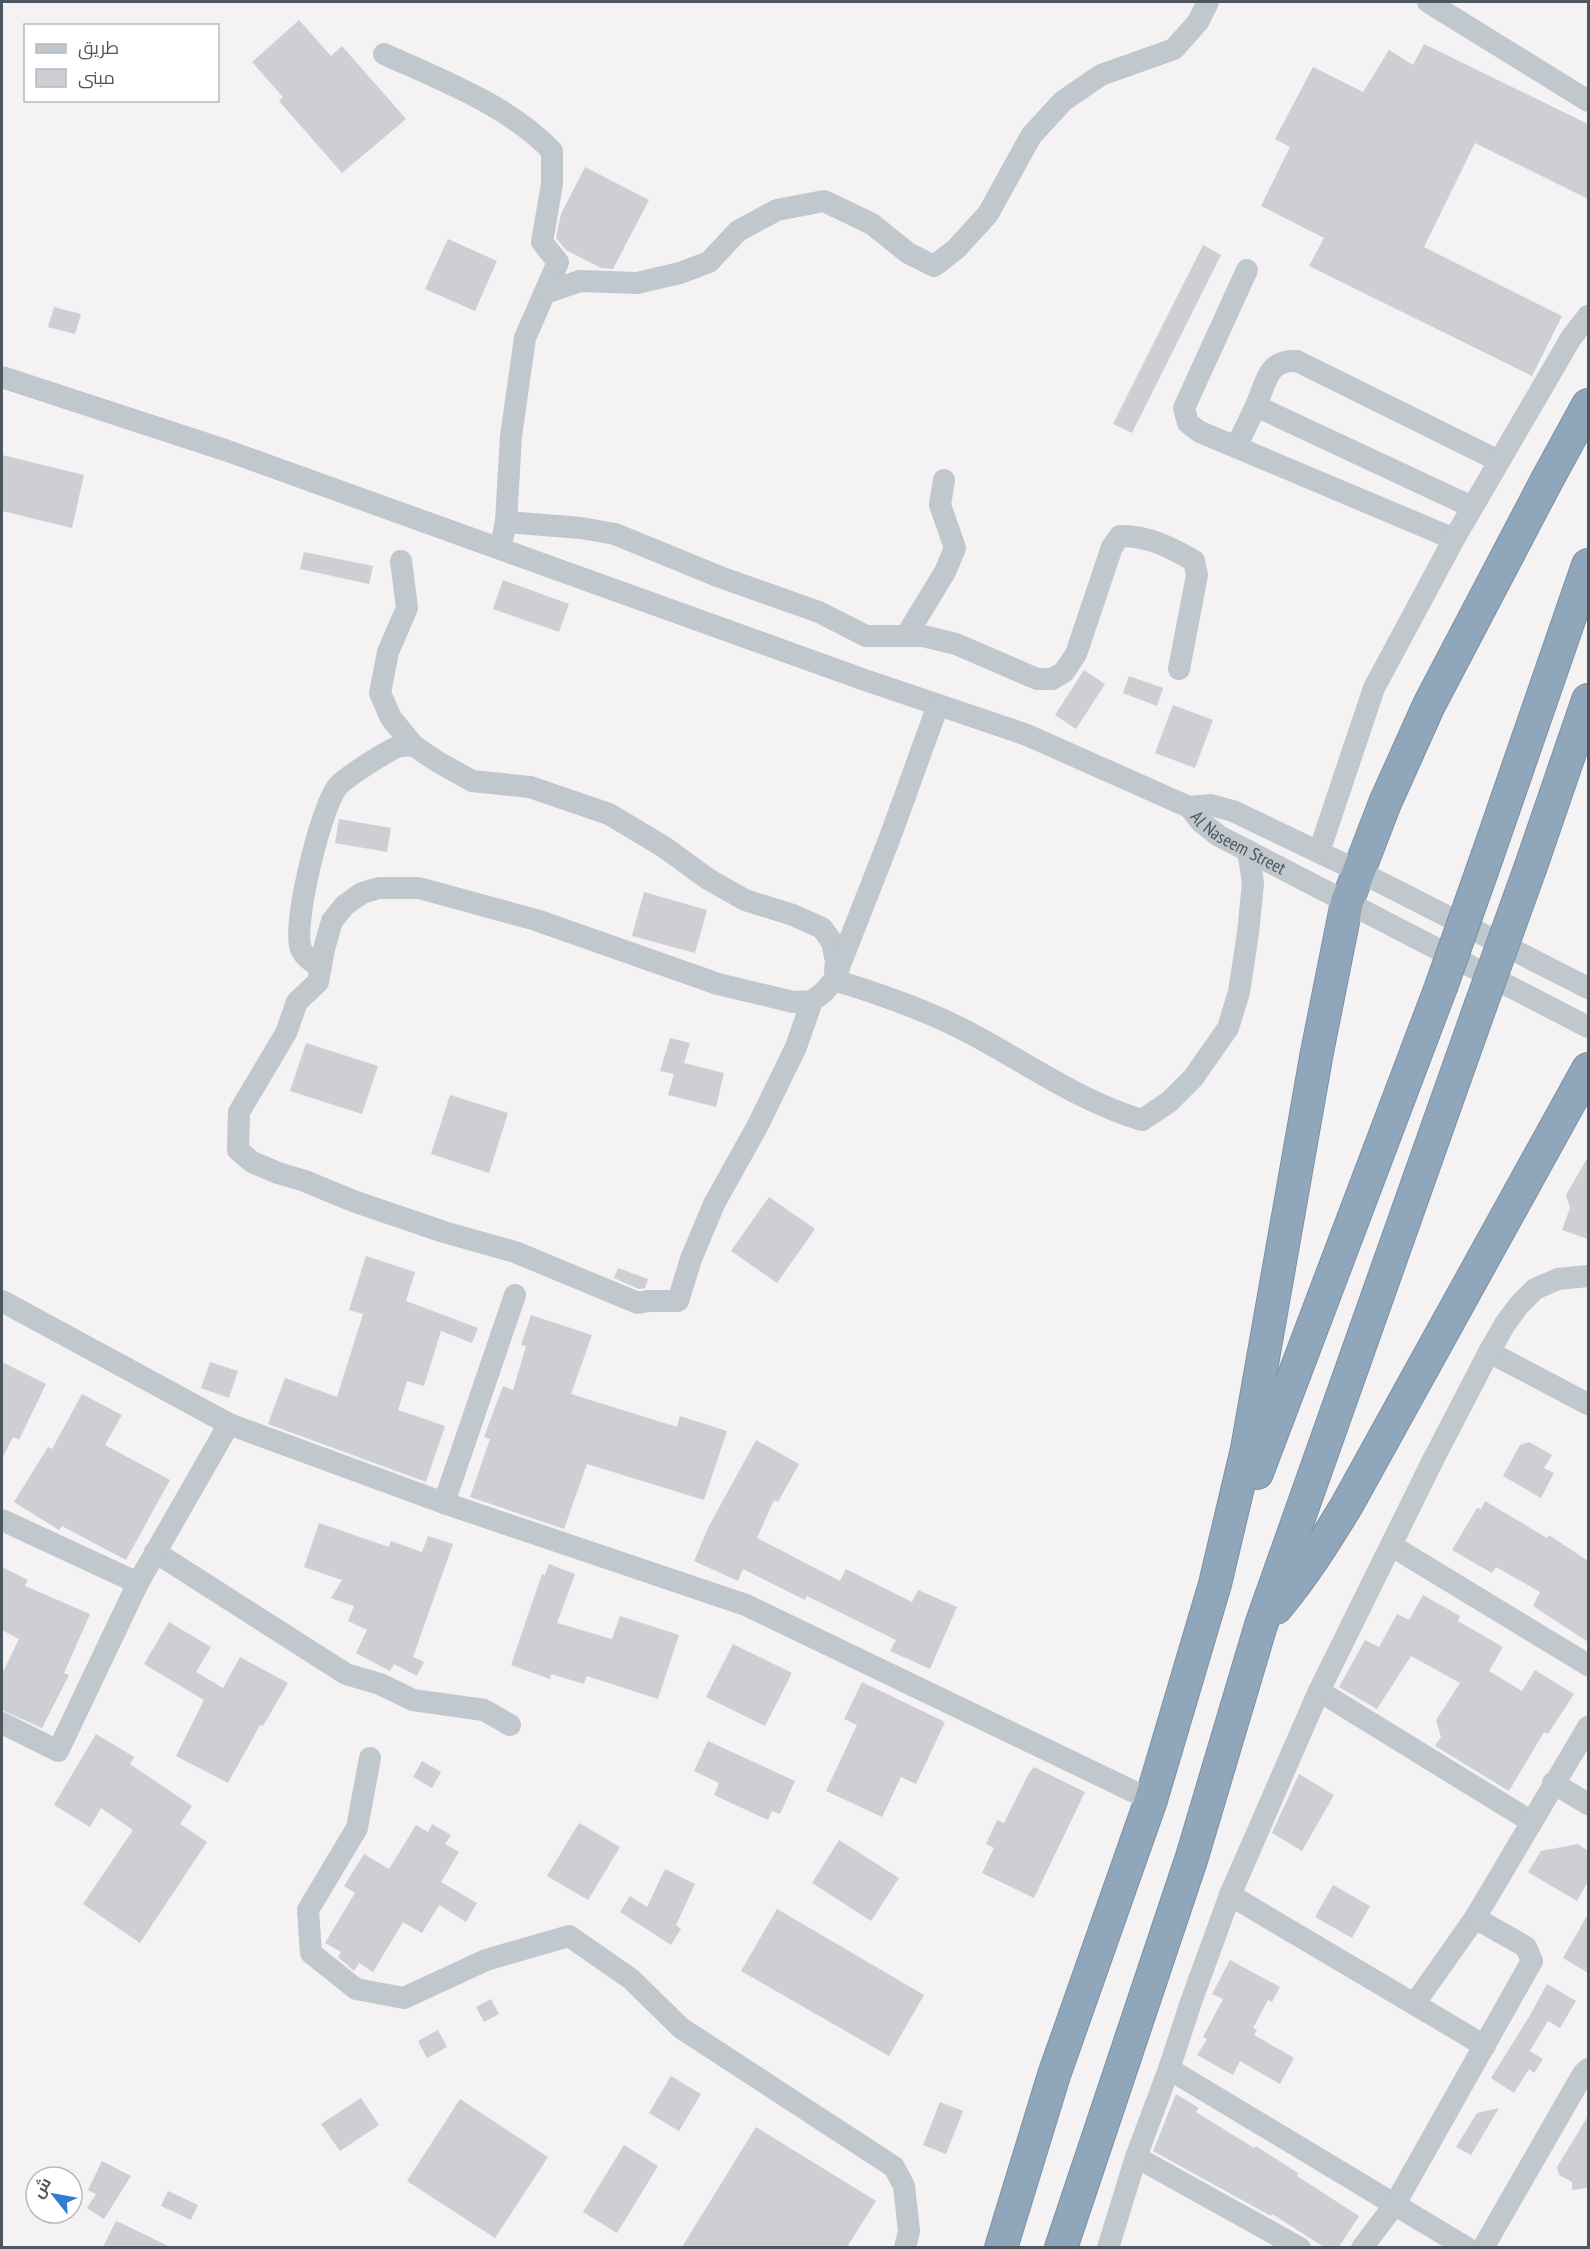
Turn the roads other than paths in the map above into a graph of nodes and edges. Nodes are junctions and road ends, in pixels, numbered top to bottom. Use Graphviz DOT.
graph roads {
  1 [pos="1208,2"];
  2 [pos="1428,2"];
  3 [pos="384,54"];
  4 [pos="1588,101"];
  5 [pos="1247,270"];
  6 [pos="545,293"];
  7 [pos="1588,316"];
  8 [pos="2,377"];
  9 [pos="1588,405"];
  10 [pos="1256,406"];
  11 [pos="1236,447"];
  12 [pos="1499,461"];
  13 [pos="944,480"];
  14 [pos="1472,507"];
  15 [pos="506,522"];
  16 [pos="1454,539"];
  17 [pos="501,549"];
  18 [pos="401,561"];
  19 [pos="1588,565"];
  20 [pos="906,636"];
  21 [pos="1179,669"];
  22 [pos="1588,700"];
  23 [pos="938,705"];
  24 [pos="413,745"];
  25 [pos="1189,807"];
  26 [pos="1248,851"];
  27 [pos="1319,852"];
  28 [pos="1358,871"];
  29 [pos="1347,902"];
  30 [pos="321,967"];
  31 [pos="834,981"];
  32 [pos="1588,988"];
  33 [pos="812,1001"];
  34 [pos="1588,1027"];
  35 [pos="1588,1069"];
  36 [pos="1588,1276"];
  37 [pos="515,1295"];
  38 [pos="2,1301"];
  39 [pos="1489,1352"];
  40 [pos="1588,1404"];
  41 [pos="229,1424"];
  42 [pos="444,1503"];
  43 [pos="2,1520"];
  44 [pos="1392,1546"];
  45 [pos="155,1552"];
  46 [pos="138,1582"];
  47 [pos="1215,1584"];
  48 [pos="1261,1625"];
  49 [pos="1588,1665"];
  50 [pos="1319,1691"];
  51 [pos="2,1723"];
  52 [pos="510,1725"];
  53 [pos="1588,1727"];
  54 [pos="370,1758"];
  55 [pos="1553,1783"];
  56 [pos="1151,1800"];
  57 [pos="1588,1804"];
  58 [pos="1532,1822"];
  59 [pos="1230,1894"];
  60 [pos="1475,1918"];
  61 [pos="1415,2003"];
  62 [pos="1485,2046"];
  63 [pos="1170,2069"];
  64 [pos="1588,2069"];
  65 [pos="1136,2157"];
  66 [pos="1395,2205"];
  67 [pos="905,2247"];
  68 [pos="1001,2247"];
  69 [pos="1060,2247"];
  70 [pos="1108,2247"];
  71 [pos="1300,2247"];
  72 [pos="1362,2247"];
  73 [pos="1467,2247"];
  74 [pos="1483,2247"];
  1 -- 6 [label="street"];
  2 -- 4 [label="street"];
  3 -- 6 [label="street"];
  5 -- 11 [label="street"];
  6 -- 15 [label="street"];
  7 -- 12 [label="street"];
  8 -- 17 [label="street"];
  9 -- 28 [label="highway"];
  10 -- 11 [label="street"];
  10 -- 12 [label="street"];
  10 -- 14 [label="street"];
  11 -- 16 [label="street"];
  12 -- 14 [label="street"];
  13 -- 20 [label="street"];
  14 -- 16 [label="street"];
  15 -- 17 [label="street"];
  15 -- 20 [label="street"];
  16 -- 27 [label="street"];
  17 -- 23 [label="street"];
  18 -- 24 [label="street"];
  19 -- 47 [label="highway, bridge"];
  20 -- 21 [label="street"];
  22 -- 48 [label="highway, bridge"];
  23 -- 25 [label="street"];
  23 -- 31 [label="street"];
  24 -- 30 [label="street"];
  24 -- 31 [label="street"];
  25 -- 26 [label="street, Al Naseem Street"];
  25 -- 27 [label="street, Al Naseem Street"];
  26 -- 29 [label="street, Al Naseem Street"];
  26 -- 31 [label="street"];
  27 -- 28 [label="street, Al Naseem Street"];
  28 -- 29 [label="highway"];
  28 -- 32 [label="street, Al Naseem Street"];
  29 -- 34 [label="street, Al Naseem Street"];
  29 -- 47 [label="highway"];
  30 -- 33 [label="street"];
  30 -- 33 [label="street"];
  31 -- 33 [label="street"];
  35 -- 48 [label="highway"];
  36 -- 39 [label="street"];
  37 -- 42 [label="street"];
  38 -- 41 [label="street"];
  39 -- 40 [label="street"];
  39 -- 44 [label="street"];
  41 -- 42 [label="street"];
  41 -- 45 [label="street"];
  42 -- 56 [label="street"];
  43 -- 46 [label="street"];
  44 -- 49 [label="street"];
  44 -- 50 [label="street"];
  45 -- 46 [label="street"];
  45 -- 52 [label="street"];
  46 -- 51 [label="street"];
  47 -- 56 [label="highway"];
  48 -- 69 [label="highway"];
  50 -- 58 [label="street"];
  50 -- 59 [label="street"];
  53 -- 55 [label="street"];
  54 -- 67 [label="street"];
  55 -- 57 [label="street"];
  55 -- 58 [label="street"];
  56 -- 68 [label="highway"];
  58 -- 60 [label="street"];
  59 -- 61 [label="street"];
  59 -- 63 [label="street"];
  60 -- 61 [label="street"];
  60 -- 62 [label="street"];
  61 -- 62 [label="street"];
  62 -- 66 [label="street"];
  63 -- 65 [label="street"];
  63 -- 66 [label="street"];
  64 -- 74 [label="street"];
  65 -- 70 [label="street"];
  65 -- 71 [label="street"];
  66 -- 72 [label="street"];
  66 -- 73 [label="street"];
}
